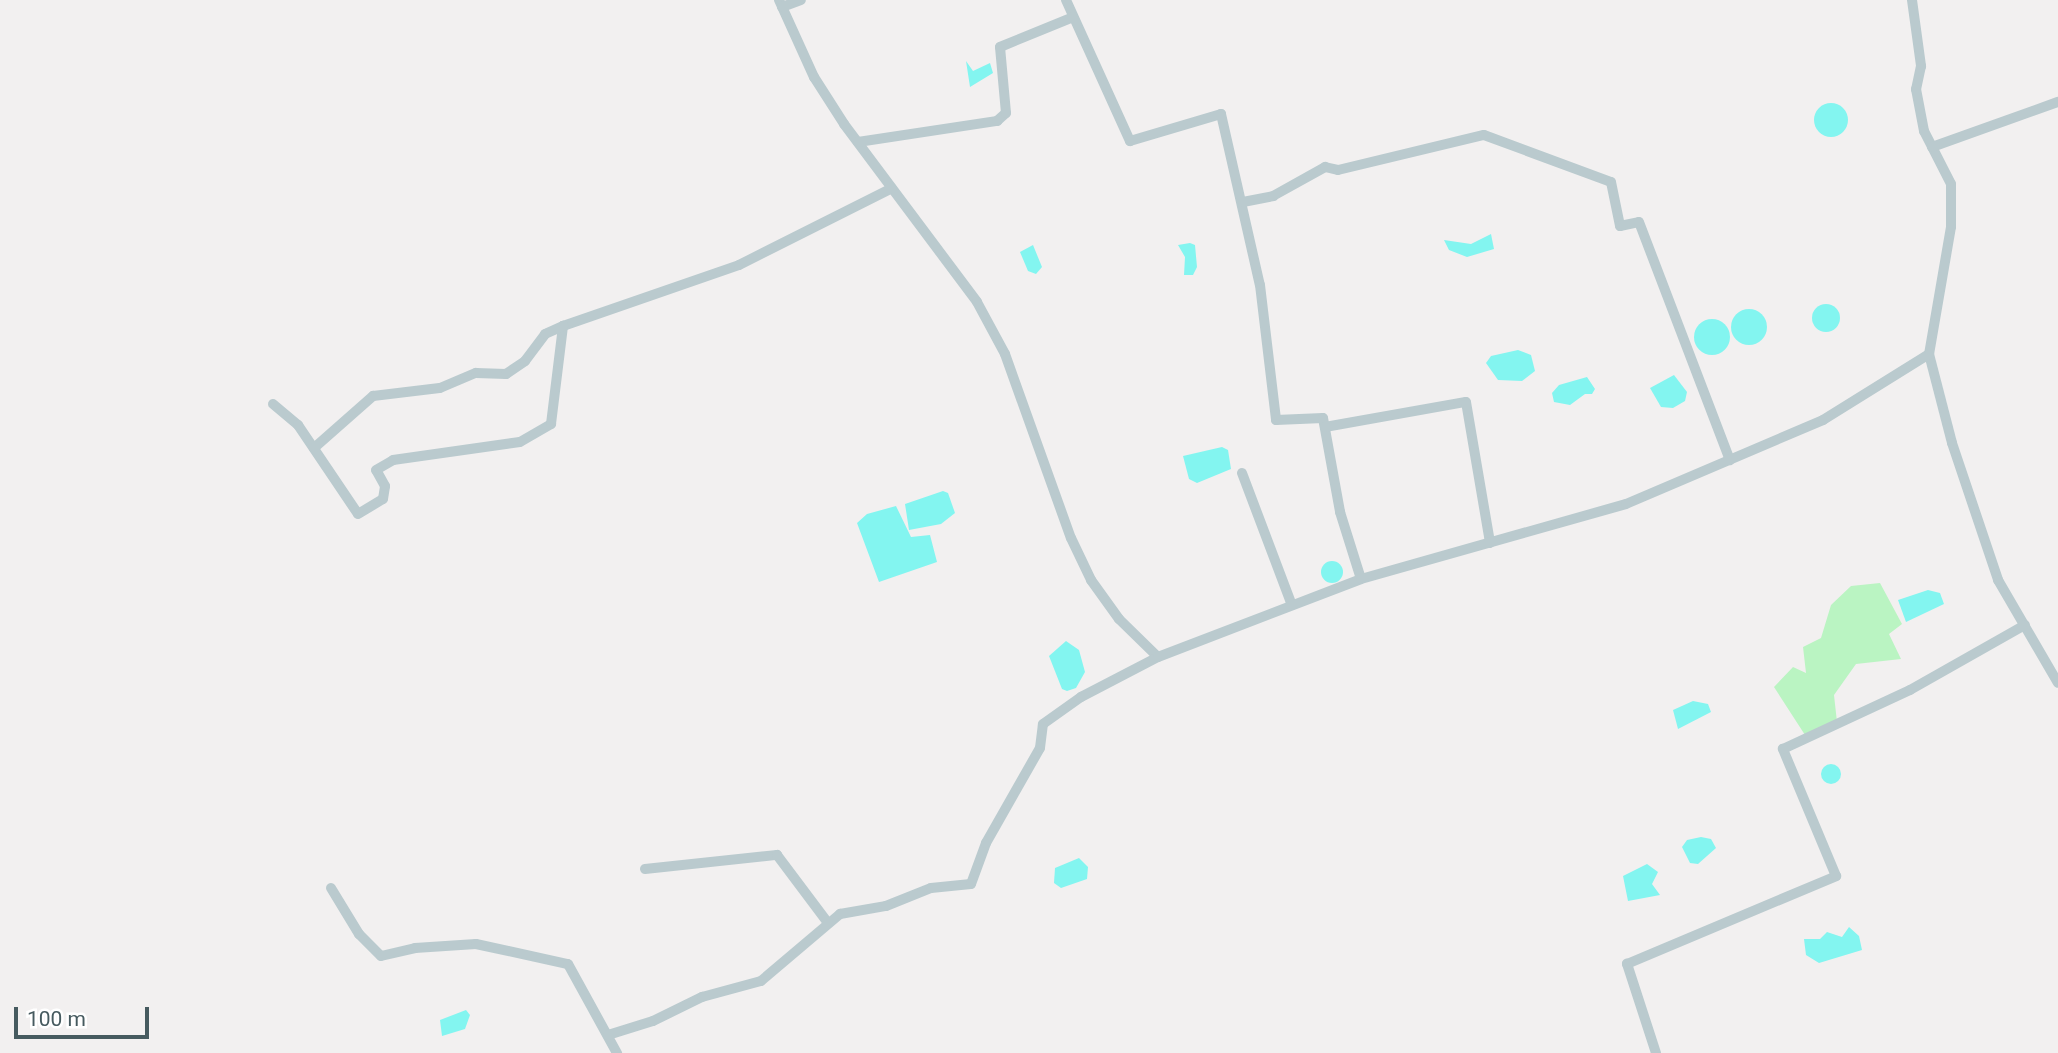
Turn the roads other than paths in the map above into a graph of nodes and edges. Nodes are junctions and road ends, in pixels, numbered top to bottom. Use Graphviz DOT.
graph roads {
  1 [pos="801,0"];
  2 [pos="1066,0"];
  3 [pos="1912,0"];
  4 [pos="780,3"];
  5 [pos="1073,17"];
  6 [pos="2058,102"];
  7 [pos="858,142"];
  8 [pos="1932,147"];
  9 [pos="892,188"];
  10 [pos="1243,202"];
  11 [pos="563,326"];
  12 [pos="1929,354"];
  13 [pos="273,404"];
  14 [pos="1325,427"];
  15 [pos="314,448"];
  16 [pos="1730,460"];
  17 [pos="1242,473"];
  18 [pos="1490,542"];
  19 [pos="1361,579"];
  20 [pos="1292,606"];
  21 [pos="2025,625"];
  22 [pos="1158,657"];
  23 [pos="2058,682"];
  24 [pos="645,869"];
  25 [pos="331,888"];
  26 [pos="828,923"];
  27 [pos="608,1035"];
  28 [pos="617,1053"];
  29 [pos="1656,1053"];
  1 -- 4 [label="street"];
  2 -- 5 [label="street"];
  3 -- 8 [label="street"];
  4 -- 7 [label="street"];
  5 -- 7 [label="street"];
  5 -- 10 [label="street"];
  6 -- 8 [label="street"];
  7 -- 9 [label="street"];
  8 -- 12 [label="street"];
  9 -- 11 [label="street"];
  9 -- 22 [label="street"];
  10 -- 14 [label="street"];
  10 -- 16 [label="street"];
  11 -- 15 [label="street"];
  11 -- 15 [label="street"];
  12 -- 16 [label="street"];
  12 -- 21 [label="street"];
  13 -- 15 [label="street"];
  14 -- 18 [label="street"];
  14 -- 19 [label="street"];
  16 -- 18 [label="street"];
  17 -- 20 [label="street"];
  18 -- 19 [label="street"];
  19 -- 20 [label="street"];
  20 -- 22 [label="street"];
  21 -- 23 [label="street"];
  21 -- 29 [label="street"];
  22 -- 26 [label="street"];
  24 -- 26 [label="street"];
  25 -- 27 [label="street"];
  26 -- 27 [label="street"];
  27 -- 28 [label="street"];
}
